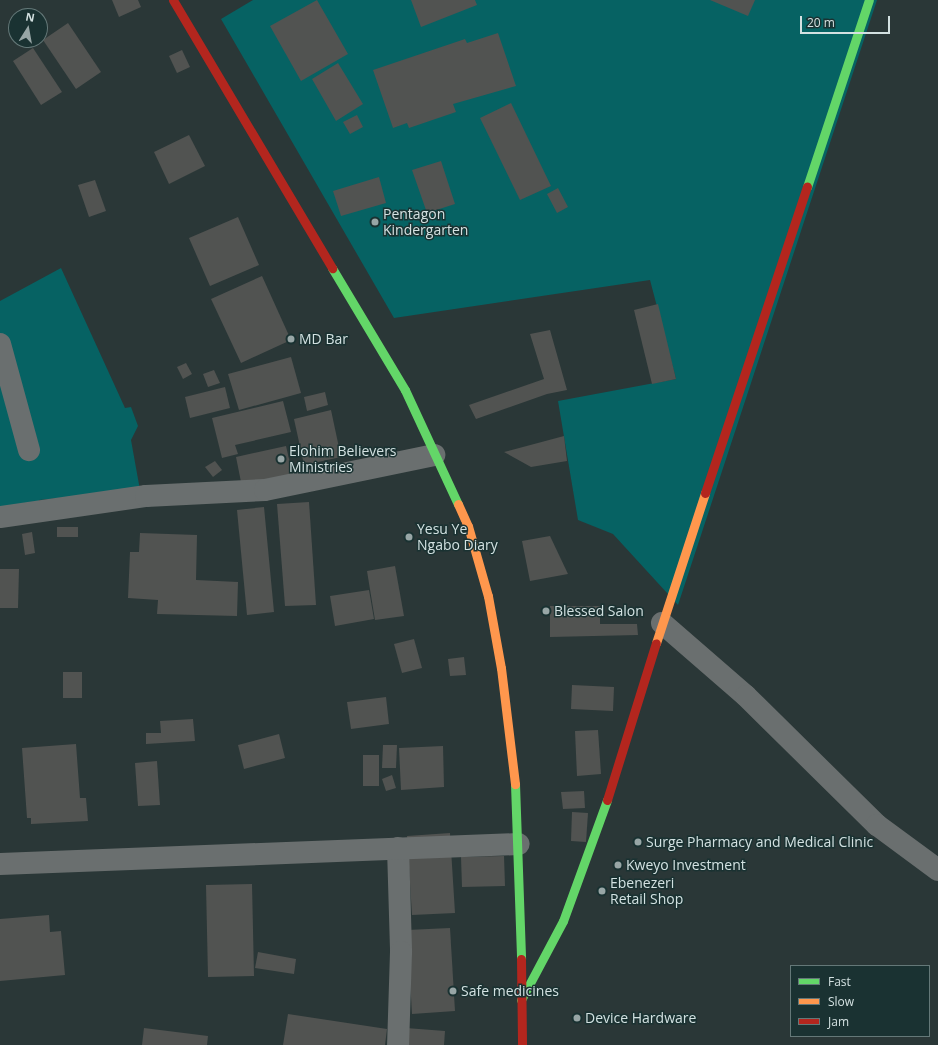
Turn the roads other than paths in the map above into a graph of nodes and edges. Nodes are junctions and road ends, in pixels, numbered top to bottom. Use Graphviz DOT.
graph roads {
  1 [pos="173,0"];
  2 [pos="869,0"];
  3 [pos="0,344"];
  4 [pos="29,450"];
  5 [pos="434,455"];
  6 [pos="0,517"];
  7 [pos="662,623"];
  8 [pos="519,844"];
  9 [pos="398,848"];
  10 [pos="0,864"];
  11 [pos="938,870"];
  12 [pos="520,1003"];
  13 [pos="398,1045"];
  14 [pos="522,1045"];
  1 -- 5 [label="street"];
  2 -- 7 [label="street"];
  3 -- 4 [label="street"];
  5 -- 6 [label="street"];
  5 -- 8 [label="street"];
  7 -- 11 [label="street"];
  7 -- 12 [label="street"];
  8 -- 9 [label="street"];
  8 -- 12 [label="street"];
  9 -- 10 [label="street"];
  9 -- 13 [label="street"];
  12 -- 14 [label="street"];
}
